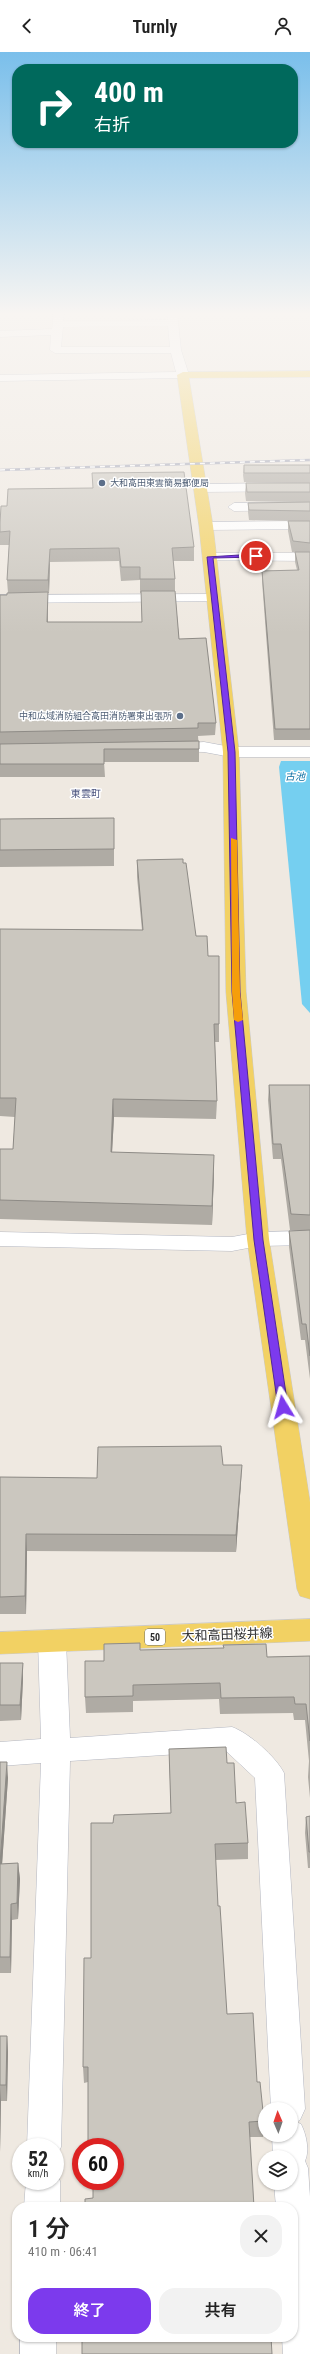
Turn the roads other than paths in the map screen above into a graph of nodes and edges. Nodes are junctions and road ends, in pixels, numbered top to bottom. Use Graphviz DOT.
graph roads {
  1 [pos="189,419"];
  2 [pos="310,487"];
  3 [pos="199,488"];
  4 [pos="232,488"];
  5 [pos="310,506"];
  6 [pos="234,507"];
  7 [pos="310,525"];
  8 [pos="206,526"];
  9 [pos="237,526"];
  10 [pos="210,557"];
  11 [pos="310,557"];
  12 [pos="214,598"];
  13 [pos="0,599"];
  14 [pos="157,748"];
  15 [pos="231,752"];
  16 [pos="310,752"];
  17 [pos="310,1238"];
  18 [pos="0,1239"];
  19 [pos="258,1240"];
  20 [pos="310,1589"];
  21 [pos="310,1630"];
  22 [pos="52,1641"];
  23 [pos="0,1643"];
  24 [pos="56,1752"];
  25 [pos="0,1754"];
  26 [pos="288,2102"];
  27 [pos="44,2138"];
  28 [pos="43,2190"];
  29 [pos="292,2190"];
  30 [pos="42,2202"];
  31 [pos="293,2202"];
  32 [pos="298,2298"];
  33 [pos="38,2342"];
  34 [pos="38,2354"];
  35 [pos="301,2354"];
  1 -- 3 [label="main road"];
  2 -- 4 [label="street"];
  3 -- 4 [label="street"];
  3 -- 8 [label="main road"];
  4 -- 6 [label="street"];
  5 -- 6 [label="street"];
  6 -- 9 [label="street"];
  7 -- 9 [label="street"];
  8 -- 9 [label="street"];
  8 -- 10 [label="main road"];
  10 -- 11 [label="street"];
  10 -- 12 [label="main road"];
  12 -- 13 [label="street"];
  12 -- 15 [label="main road"];
  14 -- 15 [label="street"];
  15 -- 16 [label="street"];
  15 -- 19 [label="main road"];
  17 -- 19 [label="street"];
  18 -- 19 [label="street"];
  19 -- 20 [label="main road"];
  21 -- 22 [label="main road, 大和高田桜井線 / 50"];
  22 -- 23 [label="main road, 大和高田桜井線 / 50"];
  22 -- 24 [label="street"];
  24 -- 25 [label="street"];
  24 -- 26 [label="street"];
  24 -- 27 [label="street"];
  28 -- 30 [label="street"];
  29 -- 31 [label="street"];
  32 -- 35 [label="street"];
  33 -- 34 [label="street"];
}
